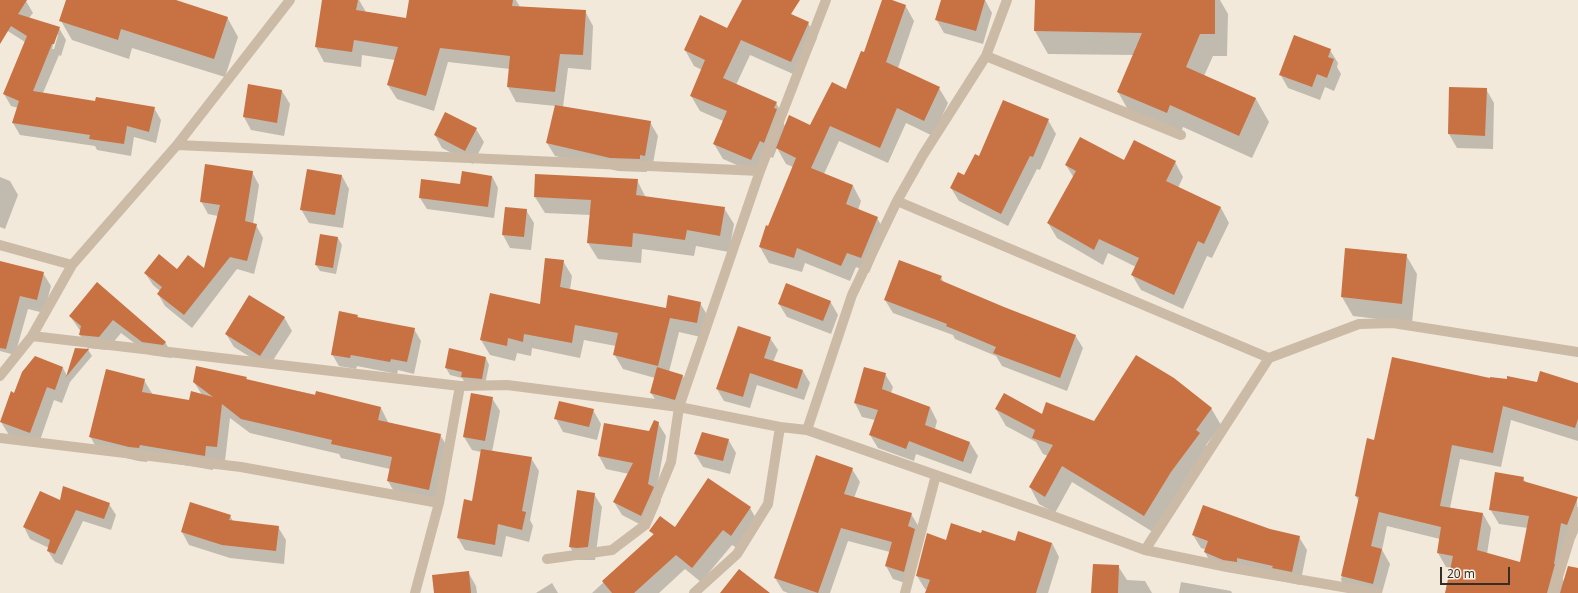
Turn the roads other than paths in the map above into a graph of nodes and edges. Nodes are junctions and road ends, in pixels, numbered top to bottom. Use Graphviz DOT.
graph roads {
  1 [pos="290,0"];
  2 [pos="826,0"];
  3 [pos="1007,0"];
  4 [pos="986,56"];
  5 [pos="1181,135"];
  6 [pos="177,145"];
  7 [pos="760,171"];
  8 [pos="897,201"];
  9 [pos="0,244"];
  10 [pos="72,265"];
  11 [pos="32,336"];
  12 [pos="1578,352"];
  13 [pos="1269,358"];
  14 [pos="0,376"];
  15 [pos="460,386"];
  16 [pos="679,407"];
  17 [pos="780,427"];
  18 [pos="807,430"];
  19 [pos="0,438"];
  20 [pos="936,475"];
  21 [pos="439,503"];
  22 [pos="1578,512"];
  23 [pos="1145,550"];
  24 [pos="547,559"];
  25 [pos="415,593"];
  26 [pos="694,593"];
  27 [pos="905,593"];
  28 [pos="1377,593"];
  29 [pos="1553,593"];
  1 -- 6 [label="street"];
  2 -- 7 [label="street"];
  3 -- 4 [label="street"];
  4 -- 5 [label="street"];
  4 -- 8 [label="street"];
  6 -- 7 [label="street"];
  6 -- 10 [label="street"];
  7 -- 16 [label="street"];
  8 -- 13 [label="street"];
  8 -- 18 [label="street"];
  9 -- 10 [label="street"];
  10 -- 11 [label="street"];
  11 -- 14 [label="street"];
  11 -- 15 [label="street"];
  12 -- 13 [label="street"];
  13 -- 23 [label="street"];
  15 -- 16 [label="street"];
  15 -- 21 [label="street"];
  16 -- 17 [label="street"];
  16 -- 24 [label="street"];
  17 -- 18 [label="street"];
  17 -- 26 [label="street"];
  18 -- 20 [label="street"];
  19 -- 21 [label="street"];
  20 -- 23 [label="street"];
  20 -- 27 [label="street"];
  21 -- 25 [label="street"];
  22 -- 29 [label="street"];
  23 -- 28 [label="street"];
}
